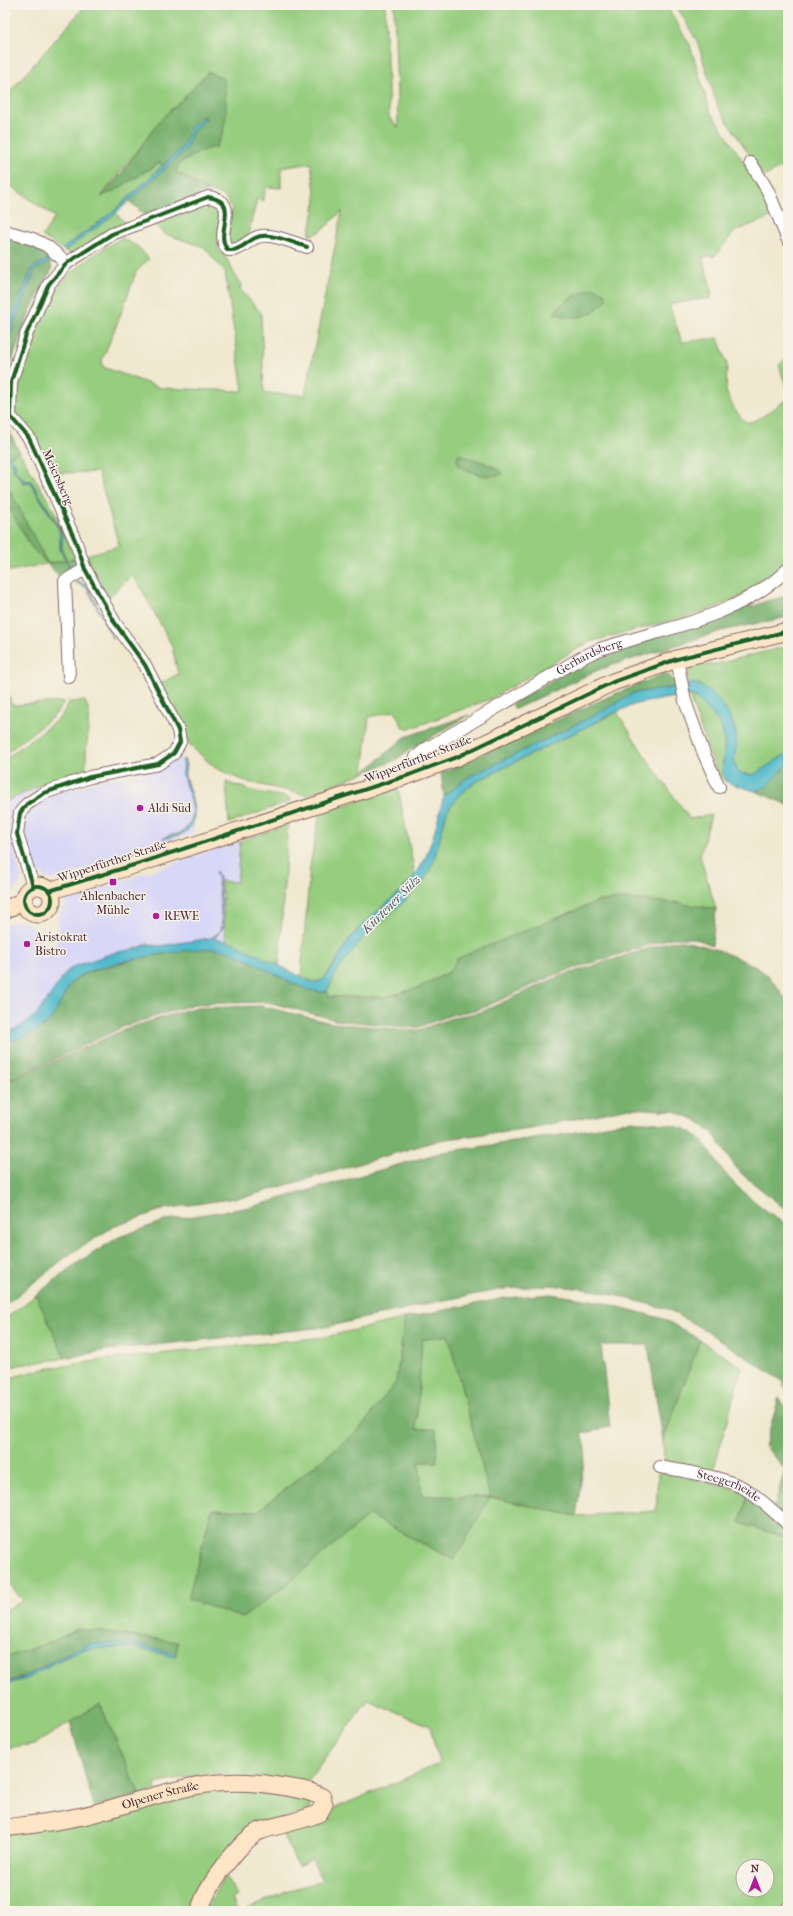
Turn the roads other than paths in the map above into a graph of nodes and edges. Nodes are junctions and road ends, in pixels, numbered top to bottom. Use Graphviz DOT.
graph roads {
  1 [pos="750,163"];
  2 [pos="5,231"];
  3 [pos="788,240"];
  4 [pos="307,247"];
  5 [pos="67,263"];
  6 [pos="7,417"];
  7 [pos="85,569"];
  8 [pos="788,569"];
  9 [pos="788,631"];
  10 [pos="676,659"];
  11 [pos="69,677"];
  12 [pos="409,775"];
  13 [pos="718,787"];
  14 [pos="33,886"];
  15 [pos="50,891"];
  16 [pos="23,902"];
  17 [pos="5,910"];
  18 [pos="660,1467"];
  19 [pos="788,1524"];
  20 [pos="5,1828"];
  21 [pos="788,1908"];
  22 [pos="200,1911"];
  23 [pos="784,1911"];
  1 -- 3 [label="street"];
  2 -- 5 [label="street"];
  4 -- 5 [label="street, Meiersberg"];
  5 -- 6 [label="street, Meiersberg"];
  6 -- 7 [label="street, Meiersberg"];
  7 -- 11 [label="street"];
  7 -- 14 [label="street, Meiersberg"];
  8 -- 12 [label="street, Gerhardsberg"];
  9 -- 10 [label="main road, Wipperfürther Straße"];
  10 -- 12 [label="main road, Wipperfürther Straße"];
  10 -- 13 [label="street"];
  12 -- 15 [label="main road, Wipperfürther Straße"];
  14 -- 15 [label="main road"];
  14 -- 16 [label="main road"];
  15 -- 16 [label="main road"];
  16 -- 17 [label="main road"];
  18 -- 19 [label="street, Steegerheide"];
  20 -- 22 [label="main road, Olpener Straße"];
  21 -- 23 [label="street"];
}
